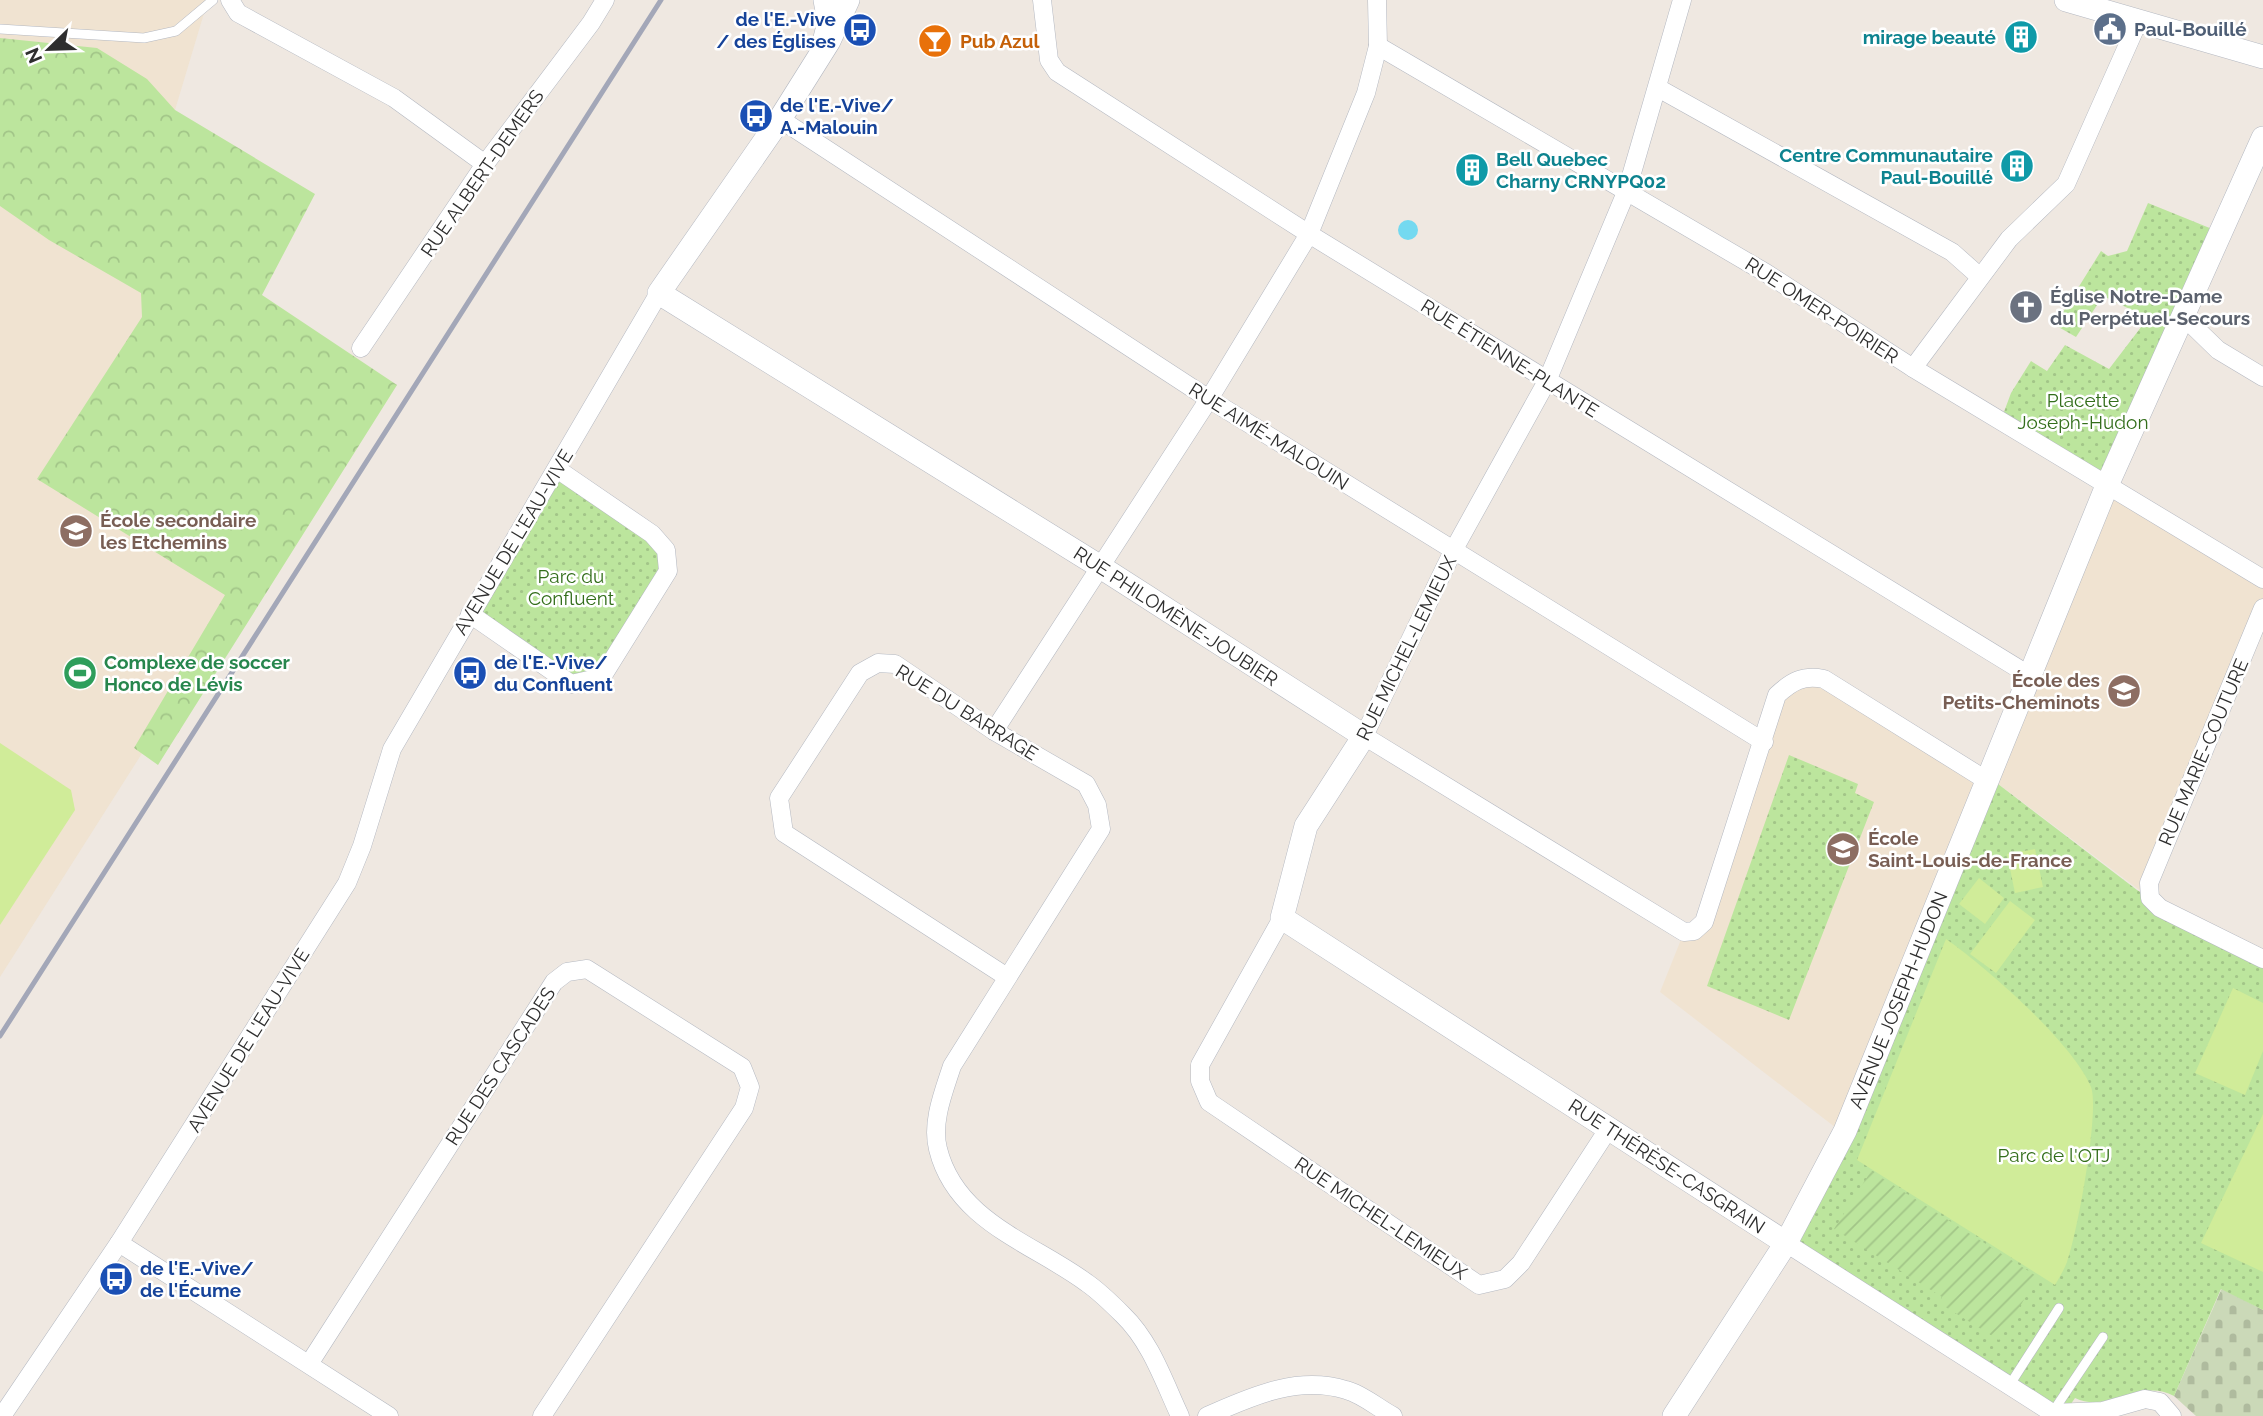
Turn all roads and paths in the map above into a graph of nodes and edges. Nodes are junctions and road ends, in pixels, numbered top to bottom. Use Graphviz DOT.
graph roads {
  1 [pos="213,0"];
  2 [pos="230,0"];
  3 [pos="605,0"];
  4 [pos="825,0"];
  5 [pos="848,0"];
  6 [pos="1042,0"];
  7 [pos="1377,0"];
  8 [pos="1682,0"];
  9 [pos="2066,0"];
  10 [pos="2138,22"];
  11 [pos="0,29"];
  12 [pos="1378,46"];
  13 [pos="2263,57"];
  14 [pos="818,59"];
  15 [pos="1658,88"];
  16 [pos="780,119"];
  17 [pos="2263,138"];
  18 [pos="485,164"];
  19 [pos="1627,190"];
  20 [pos="1309,234"];
  21 [pos="1979,276"];
  22 [pos="659,293"];
  23 [pos="2185,318"];
  24 [pos="361,348"];
  25 [pos="1913,368"];
  26 [pos="2263,377"];
  27 [pos="1547,381"];
  28 [pos="1209,399"];
  29 [pos="558,469"];
  30 [pos="2108,483"];
  31 [pos="1453,551"];
  32 [pos="1099,566"];
  33 [pos="2263,579"];
  34 [pos="2263,608"];
  35 [pos="470,614"];
  36 [pos="2032,677"];
  37 [pos="994,731"];
  38 [pos="1364,736"];
  39 [pos="1764,742"];
  40 [pos="1986,780"];
  41 [pos="1282,918"];
  42 [pos="2263,959"];
  43 [pos="1007,977"];
  44 [pos="1609,1128"];
  45 [pos="119,1243"];
  46 [pos="1786,1243"];
  47 [pos="2059,1308"];
  48 [pos="2103,1336"];
  49 [pos="309,1364"];
  50 [pos="2009,1386"];
  51 [pos="2055,1414"];
  52 [pos="2,1416"];
  53 [pos="389,1416"];
  54 [pos="542,1416"];
  55 [pos="1180,1416"];
  56 [pos="1206,1416"];
  57 [pos="1393,1416"];
  58 [pos="1674,1416"];
  59 [pos="2172,1416"];
  1 -- 11 [label="lane"];
  2 -- 18 [label="street"];
  3 -- 18 [label="street, RUE ALBERT-DEMERS"];
  4 -- 14 [label="street"];
  5 -- 14 [label="street, AVENUE DE L'EAU-VIVE"];
  6 -- 20 [label="street, RUE ÉTIENNE-PLANTE"];
  7 -- 12 [label="street"];
  8 -- 15 [label="street, RUE MICHEL-LEMIEUX"];
  9 -- 10 [label="street"];
  10 -- 13 [label="street"];
  10 -- 21 [label="street"];
  12 -- 19 [label="street, RUE OMER-POIRIER"];
  12 -- 20 [label="street"];
  14 -- 16 [label="street, AVENUE DE L'EAU-VIVE"];
  15 -- 19 [label="street, RUE MICHEL-LEMIEUX"];
  15 -- 21 [label="street"];
  16 -- 22 [label="street, AVENUE DE L'EAU-VIVE"];
  16 -- 28 [label="street, RUE AIMÉ-MALOUIN"];
  17 -- 23 [label="street, AVENUE JOSEPH-HUDON"];
  18 -- 24 [label="street, RUE ALBERT-DEMERS"];
  19 -- 25 [label="street, RUE OMER-POIRIER"];
  19 -- 27 [label="street, RUE MICHEL-LEMIEUX"];
  20 -- 27 [label="street, RUE ÉTIENNE-PLANTE"];
  20 -- 28 [label="street"];
  21 -- 25 [label="street"];
  22 -- 29 [label="street, AVENUE DE L'EAU-VIVE"];
  22 -- 32 [label="street, RUE PHILOMÈNE-JOUBIER"];
  23 -- 26 [label="street"];
  23 -- 30 [label="street, AVENUE JOSEPH-HUDON"];
  25 -- 30 [label="street, RUE OMER-POIRIER"];
  27 -- 31 [label="street, RUE MICHEL-LEMIEUX"];
  27 -- 36 [label="street, RUE ÉTIENNE-PLANTE"];
  28 -- 31 [label="street, RUE AIMÉ-MALOUIN"];
  28 -- 32 [label="street"];
  29 -- 35 [label="street, AVENUE DE L'EAU-VIVE"];
  29 -- 35 [label="street"];
  30 -- 33 [label="street, RUE OMER-POIRIER"];
  30 -- 36 [label="street, AVENUE JOSEPH-HUDON"];
  31 -- 38 [label="street, RUE MICHEL-LEMIEUX"];
  31 -- 39 [label="street, RUE AIMÉ-MALOUIN"];
  32 -- 37 [label="street"];
  32 -- 38 [label="street, RUE PHILOMÈNE-JOUBIER"];
  34 -- 42 [label="street, RUE MARIE-COUTURE"];
  35 -- 45 [label="street, AVENUE DE L'EAU-VIVE"];
  36 -- 40 [label="street, AVENUE JOSEPH-HUDON"];
  37 -- 43 [label="street, RUE DU BARRAGE"];
  37 -- 43 [label="street, RUE DU BARRAGE"];
  38 -- 39 [label="street, RUE PHILOMÈNE-JOUBIER"];
  38 -- 41 [label="street, RUE MICHEL-LEMIEUX"];
  39 -- 40 [label="street"];
  40 -- 46 [label="street, AVENUE JOSEPH-HUDON"];
  41 -- 44 [label="street, RUE THÉRÈSE-CASGRAIN"];
  41 -- 44 [label="street, RUE MICHEL-LEMIEUX"];
  43 -- 55 [label="street, RUE DU BARRAGE"];
  44 -- 46 [label="street, RUE THÉRÈSE-CASGRAIN"];
  45 -- 49 [label="street"];
  45 -- 52 [label="street, AVENUE DE L'EAU-VIVE"];
  46 -- 50 [label="street, RUE THÉRÈSE-CASGRAIN"];
  46 -- 58 [label="street, AVENUE JOSEPH-HUDON"];
  47 -- 50 [label="lane"];
  48 -- 51 [label="lane"];
  49 -- 53 [label="street"];
  49 -- 54 [label="street, RUE DES CASCADES"];
  50 -- 51 [label="street, RUE THÉRÈSE-CASGRAIN"];
  51 -- 59 [label="street"];
  56 -- 57 [label="street"];
}
